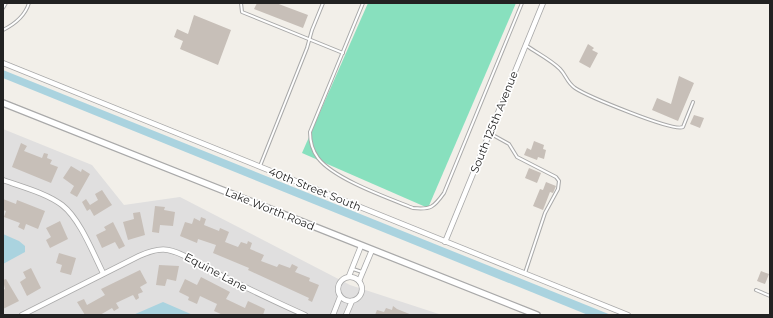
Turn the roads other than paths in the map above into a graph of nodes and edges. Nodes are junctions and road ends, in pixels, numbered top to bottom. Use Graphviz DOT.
graph roads {
  1 [pos="6,3"];
  2 [pos="29,3"];
  3 [pos="240,3"];
  4 [pos="323,3"];
  5 [pos="363,3"];
  6 [pos="522,3"];
  7 [pos="543,3"];
  8 [pos="3,8"];
  9 [pos="3,30"];
  10 [pos="310,39"];
  11 [pos="526,46"];
  12 [pos="343,52"];
  13 [pos="3,62"];
  14 [pos="693,102"];
  15 [pos="3,103"];
  16 [pos="490,133"];
  17 [pos="260,167"];
  18 [pos="3,180"];
  19 [pos="445,242"];
  20 [pos="361,246"];
  21 [pos="372,250"];
  22 [pos="352,269"];
  23 [pos="103,273"];
  24 [pos="363,273"];
  25 [pos="525,274"];
  26 [pos="349,276"];
  27 [pos="359,281"];
  28 [pos="756,290"];
  29 [pos="770,296"];
  30 [pos="340,297"];
  31 [pos="352,301"];
  32 [pos="22,315"];
  33 [pos="305,315"];
  34 [pos="333,315"];
  35 [pos="346,315"];
  36 [pos="537,315"];
  37 [pos="628,315"];
  1 -- 8 [label="lane"];
  2 -- 9 [label="lane"];
  3 -- 10 [label="lane"];
  4 -- 10 [label="lane"];
  5 -- 12 [label="lane"];
  6 -- 12 [label="lane"];
  7 -- 11 [label="street, South 125th Avenue"];
  10 -- 12 [label="lane"];
  10 -- 17 [label="lane"];
  11 -- 14 [label="lane"];
  11 -- 16 [label="street, South 125th Avenue"];
  13 -- 17 [label="street, 40th Street South"];
  15 -- 20 [label="street, Lake Worth Road"];
  16 -- 19 [label="street, South 125th Avenue"];
  16 -- 25 [label="lane"];
  17 -- 19 [label="street, 40th Street South"];
  18 -- 23 [label="street"];
  19 -- 25 [label="street, 40th Street South"];
  20 -- 21 [label="street, Lake Worth Road"];
  20 -- 22 [label="street"];
  21 -- 24 [label="street"];
  21 -- 36 [label="street, Lake Worth Road"];
  22 -- 24 [label="lane"];
  22 -- 26 [label="street"];
  23 -- 32 [label="street, Equine Lane"];
  23 -- 33 [label="street, Equine Lane"];
  24 -- 27 [label="street"];
  25 -- 37 [label="street, 40th Street South"];
  26 -- 27 [label="street"];
  26 -- 30 [label="street"];
  27 -- 31 [label="street"];
  28 -- 29 [label="lane"];
  30 -- 31 [label="street"];
  30 -- 34 [label="street"];
  31 -- 35 [label="street"];
}
